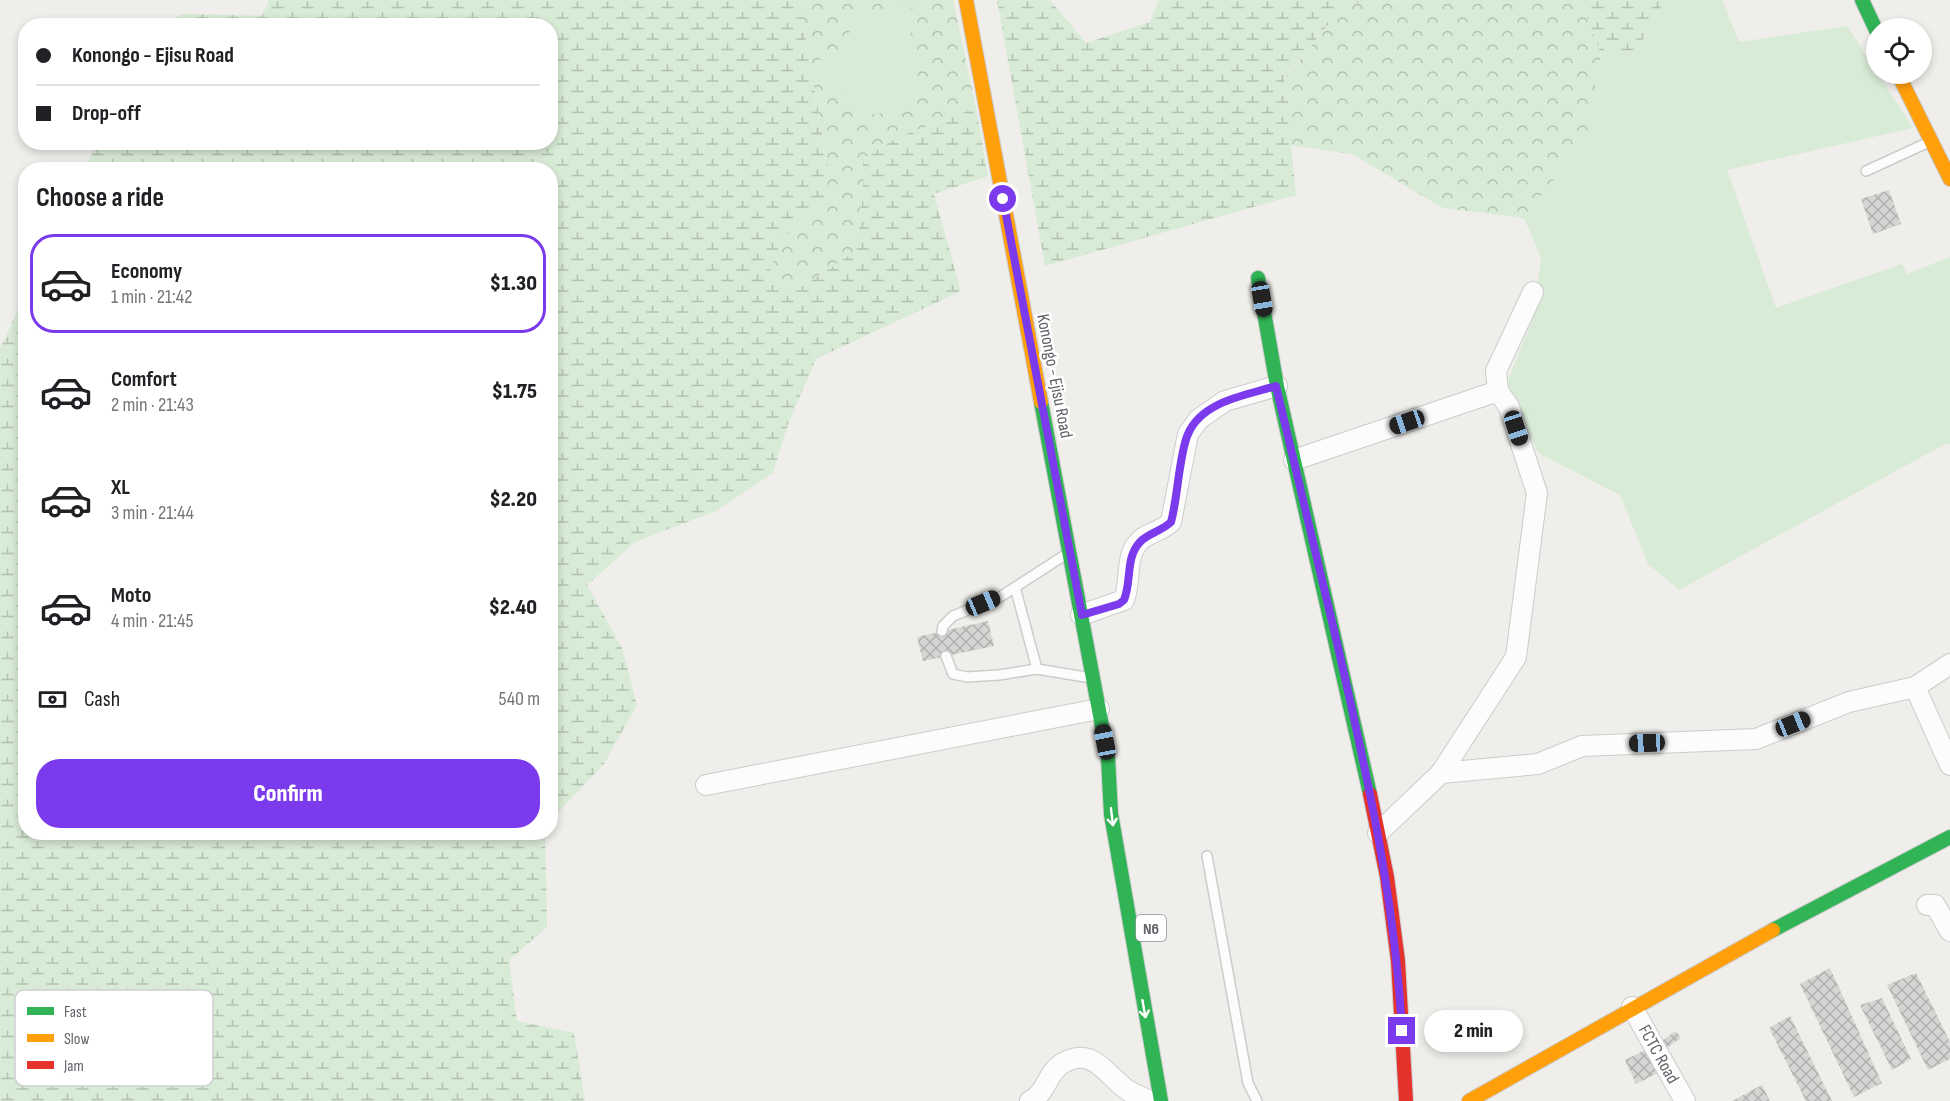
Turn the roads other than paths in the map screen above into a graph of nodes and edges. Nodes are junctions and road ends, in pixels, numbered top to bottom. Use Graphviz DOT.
graph roads {
  1 [pos="966,0"];
  2 [pos="1862,0"];
  3 [pos="1870,18"];
  4 [pos="1903,84"];
  5 [pos="1931,141"];
  6 [pos="1866,171"];
  7 [pos="1950,179"];
  8 [pos="1258,278"];
  9 [pos="1533,292"];
  10 [pos="1276,386"];
  11 [pos="1498,392"];
  12 [pos="1294,460"];
  13 [pos="1069,552"];
  14 [pos="1015,587"];
  15 [pos="1082,615"];
  16 [pos="942,631"];
  17 [pos="946,656"];
  18 [pos="1950,664"];
  19 [pos="1036,669"];
  20 [pos="1093,678"];
  21 [pos="1915,687"];
  22 [pos="1099,709"];
  23 [pos="1108,758"];
  24 [pos="1950,765"];
  25 [pos="1441,773"];
  26 [pos="706,785"];
  27 [pos="1125,799"];
  28 [pos="1378,833"];
  29 [pos="1950,837"];
  30 [pos="1207,856"];
  31 [pos="1927,905"];
  32 [pos="1950,931"];
  33 [pos="1632,1007"];
  34 [pos="1030,1101"];
  35 [pos="1150,1101"];
  36 [pos="1161,1101"];
  37 [pos="1257,1101"];
  38 [pos="1406,1101"];
  39 [pos="1469,1101"];
  40 [pos="1685,1101"];
  1 -- 13 [label="main road, Konongo - Ejisu Road / N6"];
  2 -- 3 [label="main road"];
  4 -- 5 [label="main road"];
  5 -- 6 [label="lane"];
  5 -- 7 [label="main road"];
  8 -- 10 [label="main road"];
  9 -- 11 [label="street"];
  10 -- 12 [label="main road"];
  10 -- 15 [label="street"];
  11 -- 12 [label="street"];
  11 -- 25 [label="street"];
  12 -- 28 [label="main road"];
  13 -- 14 [label="lane"];
  13 -- 15 [label="main road, Konongo - Ejisu Road / N6"];
  14 -- 16 [label="lane"];
  14 -- 19 [label="lane"];
  15 -- 20 [label="main road, Konongo - Ejisu Road / N6"];
  17 -- 19 [label="lane"];
  18 -- 21 [label="street"];
  19 -- 20 [label="lane"];
  20 -- 22 [label="main road, Konongo - Ejisu Road / N6"];
  21 -- 24 [label="street"];
  21 -- 25 [label="street"];
  22 -- 23 [label="main road, Konongo - Ejisu Road / N6"];
  22 -- 26 [label="street"];
  23 -- 27 [label="main road, Konongo - Ejisu Road / N6"];
  23 -- 36 [label="main road, Konongo - Ejisu Road / N6, one-way"];
  25 -- 28 [label="street"];
  28 -- 38 [label="main road"];
  29 -- 33 [label="main road"];
  30 -- 37 [label="lane"];
  31 -- 32 [label="street"];
  33 -- 39 [label="main road"];
  33 -- 40 [label="street, FCTC Road"];
  34 -- 35 [label="street"];
}
